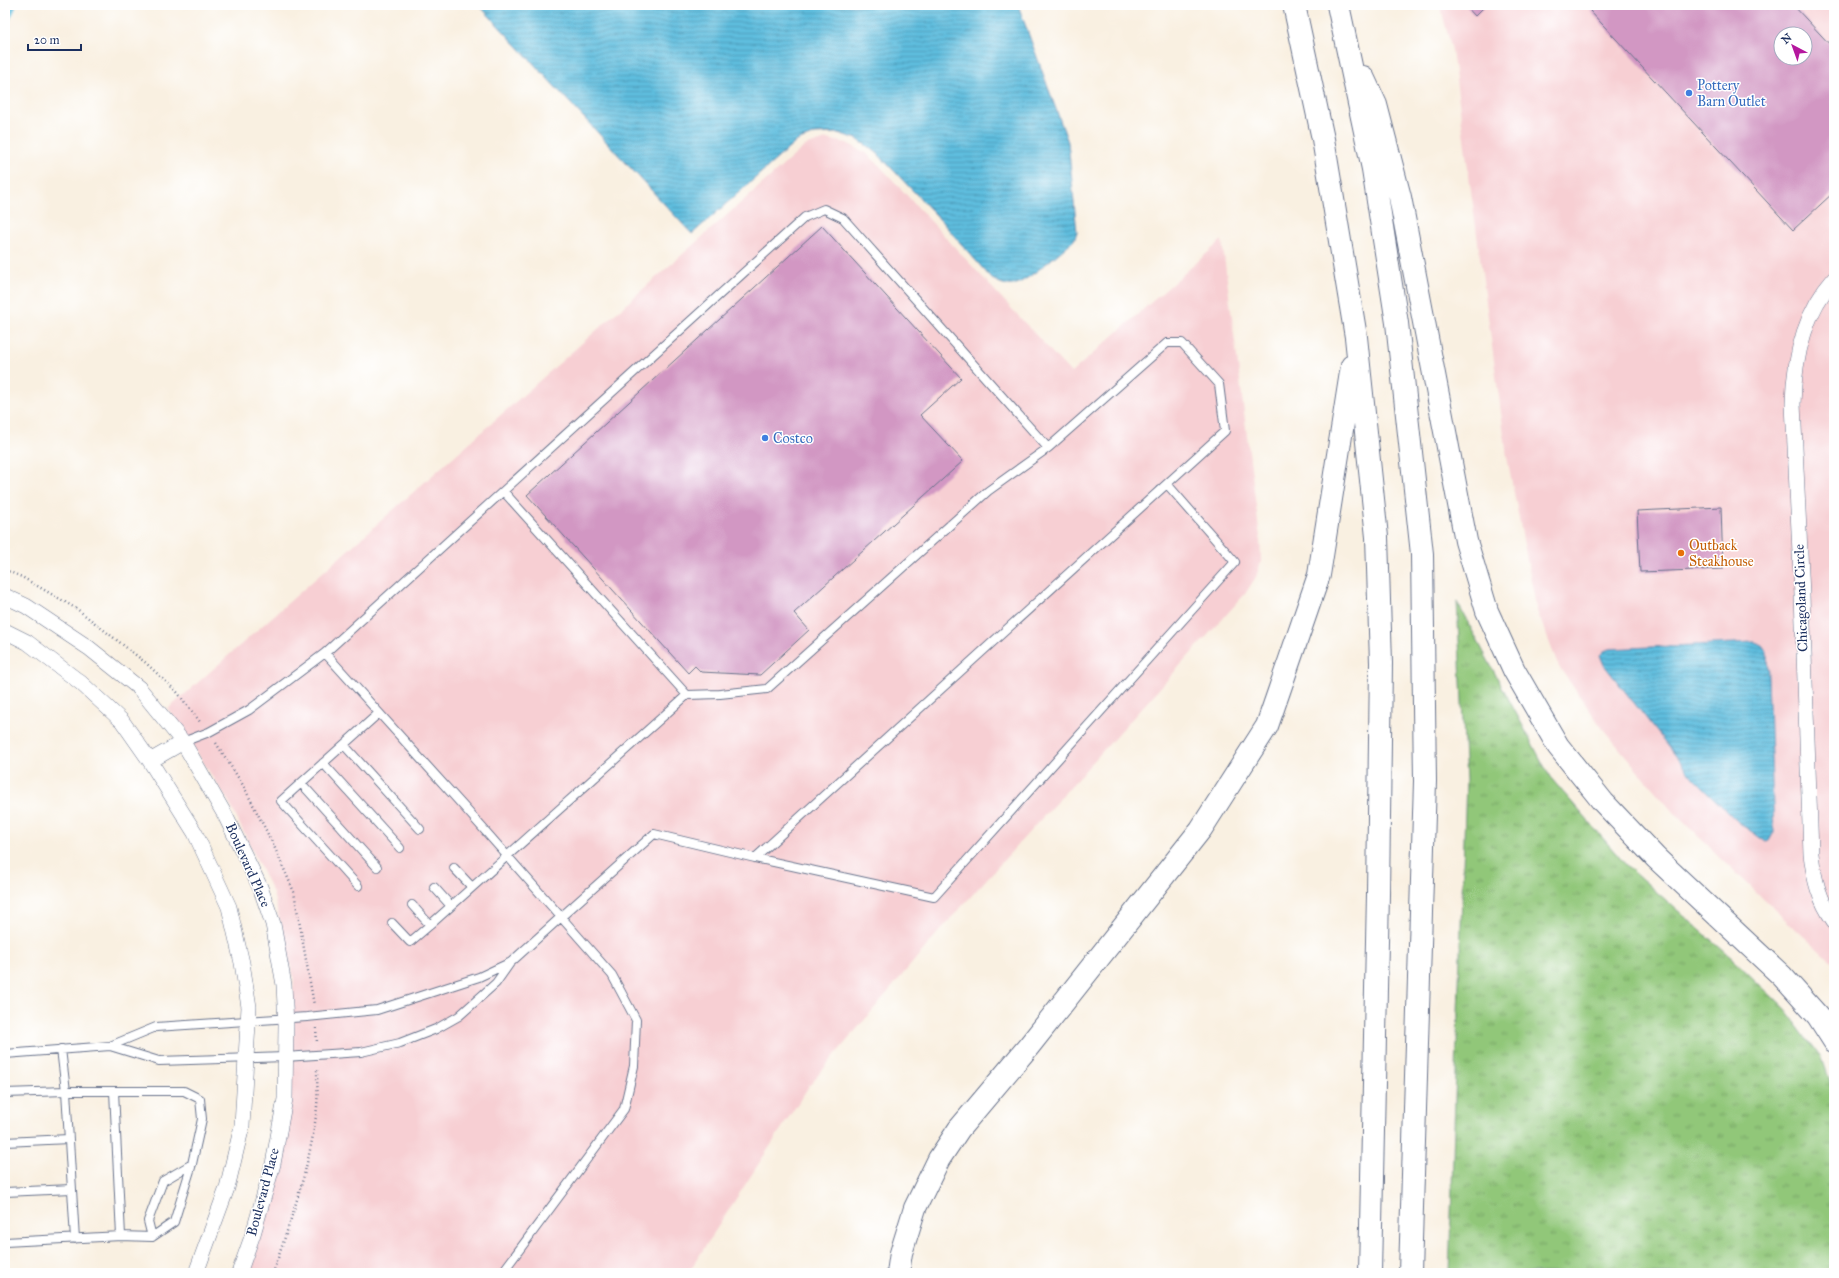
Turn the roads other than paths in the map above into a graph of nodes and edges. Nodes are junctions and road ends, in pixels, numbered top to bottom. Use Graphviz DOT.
graph roads {
  1 [pos="1294,5"];
  2 [pos="1338,5"];
  3 [pos="1348,43"];
  4 [pos="1834,280"];
  5 [pos="1356,337"];
  6 [pos="1048,448"];
  7 [pos="1167,484"];
  8 [pos="504,492"];
  9 [pos="5,596"];
  10 [pos="5,631"];
  11 [pos="325,653"];
  12 [pos="687,695"];
  13 [pos="379,713"];
  14 [pos="183,742"];
  15 [pos="344,745"];
  16 [pos="150,761"];
  17 [pos="323,763"];
  18 [pos="301,783"];
  19 [pos="420,829"];
  20 [pos="400,848"];
  21 [pos="507,856"];
  22 [pos="755,858"];
  23 [pos="377,867"];
  24 [pos="454,868"];
  25 [pos="358,886"];
  26 [pos="434,887"];
  27 [pos="472,887"];
  28 [pos="412,905"];
  29 [pos="451,906"];
  30 [pos="561,917"];
  31 [pos="1834,921"];
  32 [pos="392,923"];
  33 [pos="430,925"];
  34 [pos="510,963"];
  35 [pos="285,1019"];
  36 [pos="248,1021"];
  37 [pos="1834,1040"];
  38 [pos="110,1046"];
  39 [pos="61,1049"];
  40 [pos="5,1054"];
  41 [pos="285,1057"];
  42 [pos="246,1060"];
  43 [pos="66,1091"];
  44 [pos="114,1091"];
  45 [pos="5,1093"];
  46 [pos="69,1139"];
  47 [pos="5,1142"];
  48 [pos="192,1164"];
  49 [pos="72,1189"];
  50 [pos="5,1192"];
  51 [pos="121,1236"];
  52 [pos="152,1237"];
  53 [pos="75,1239"];
  54 [pos="5,1242"];
  55 [pos="196,1273"];
  56 [pos="239,1273"];
  57 [pos="502,1273"];
  58 [pos="898,1273"];
  59 [pos="1370,1273"];
  60 [pos="1410,1273"];
  1 -- 5 [label="highway"];
  2 -- 3 [label="highway"];
  3 -- 37 [label="highway"];
  3 -- 60 [label="highway"];
  4 -- 31 [label="street, Chicagoland Circle"];
  5 -- 58 [label="highway"];
  5 -- 59 [label="highway"];
  6 -- 7 [label="lane"];
  6 -- 8 [label="lane"];
  6 -- 12 [label="lane"];
  7 -- 22 [label="lane"];
  7 -- 22 [label="lane"];
  8 -- 11 [label="lane"];
  8 -- 12 [label="lane"];
  9 -- 14 [label="street, Boulevard Place"];
  10 -- 16 [label="street"];
  11 -- 13 [label="lane"];
  11 -- 14 [label="lane"];
  12 -- 21 [label="lane"];
  13 -- 15 [label="lane"];
  13 -- 21 [label="lane"];
  14 -- 16 [label="street"];
  14 -- 35 [label="street, Boulevard Place"];
  15 -- 17 [label="lane"];
  15 -- 19 [label="lane"];
  16 -- 36 [label="street"];
  17 -- 18 [label="lane"];
  17 -- 20 [label="lane"];
  18 -- 23 [label="lane"];
  18 -- 25 [label="lane"];
  21 -- 27 [label="lane"];
  21 -- 30 [label="lane"];
  22 -- 30 [label="lane"];
  24 -- 27 [label="lane"];
  26 -- 29 [label="lane"];
  27 -- 29 [label="lane"];
  28 -- 33 [label="lane"];
  29 -- 33 [label="lane"];
  30 -- 34 [label="lane"];
  30 -- 57 [label="lane"];
  32 -- 33 [label="lane"];
  34 -- 35 [label="lane"];
  34 -- 41 [label="lane"];
  35 -- 36 [label="lane"];
  35 -- 41 [label="street, Boulevard Place"];
  36 -- 38 [label="lane"];
  36 -- 42 [label="street"];
  38 -- 39 [label="lane"];
  38 -- 42 [label="lane"];
  39 -- 40 [label="lane"];
  39 -- 43 [label="lane"];
  41 -- 42 [label="lane"];
  41 -- 56 [label="street, Boulevard Place"];
  42 -- 55 [label="street"];
  43 -- 44 [label="lane"];
  43 -- 45 [label="lane"];
  43 -- 46 [label="lane"];
  44 -- 48 [label="lane"];
  44 -- 51 [label="lane"];
  46 -- 47 [label="lane"];
  46 -- 49 [label="lane"];
  48 -- 52 [label="lane"];
  48 -- 52 [label="lane"];
  49 -- 50 [label="lane"];
  49 -- 53 [label="lane"];
  51 -- 52 [label="lane"];
  51 -- 53 [label="lane"];
  53 -- 54 [label="lane"];
}
